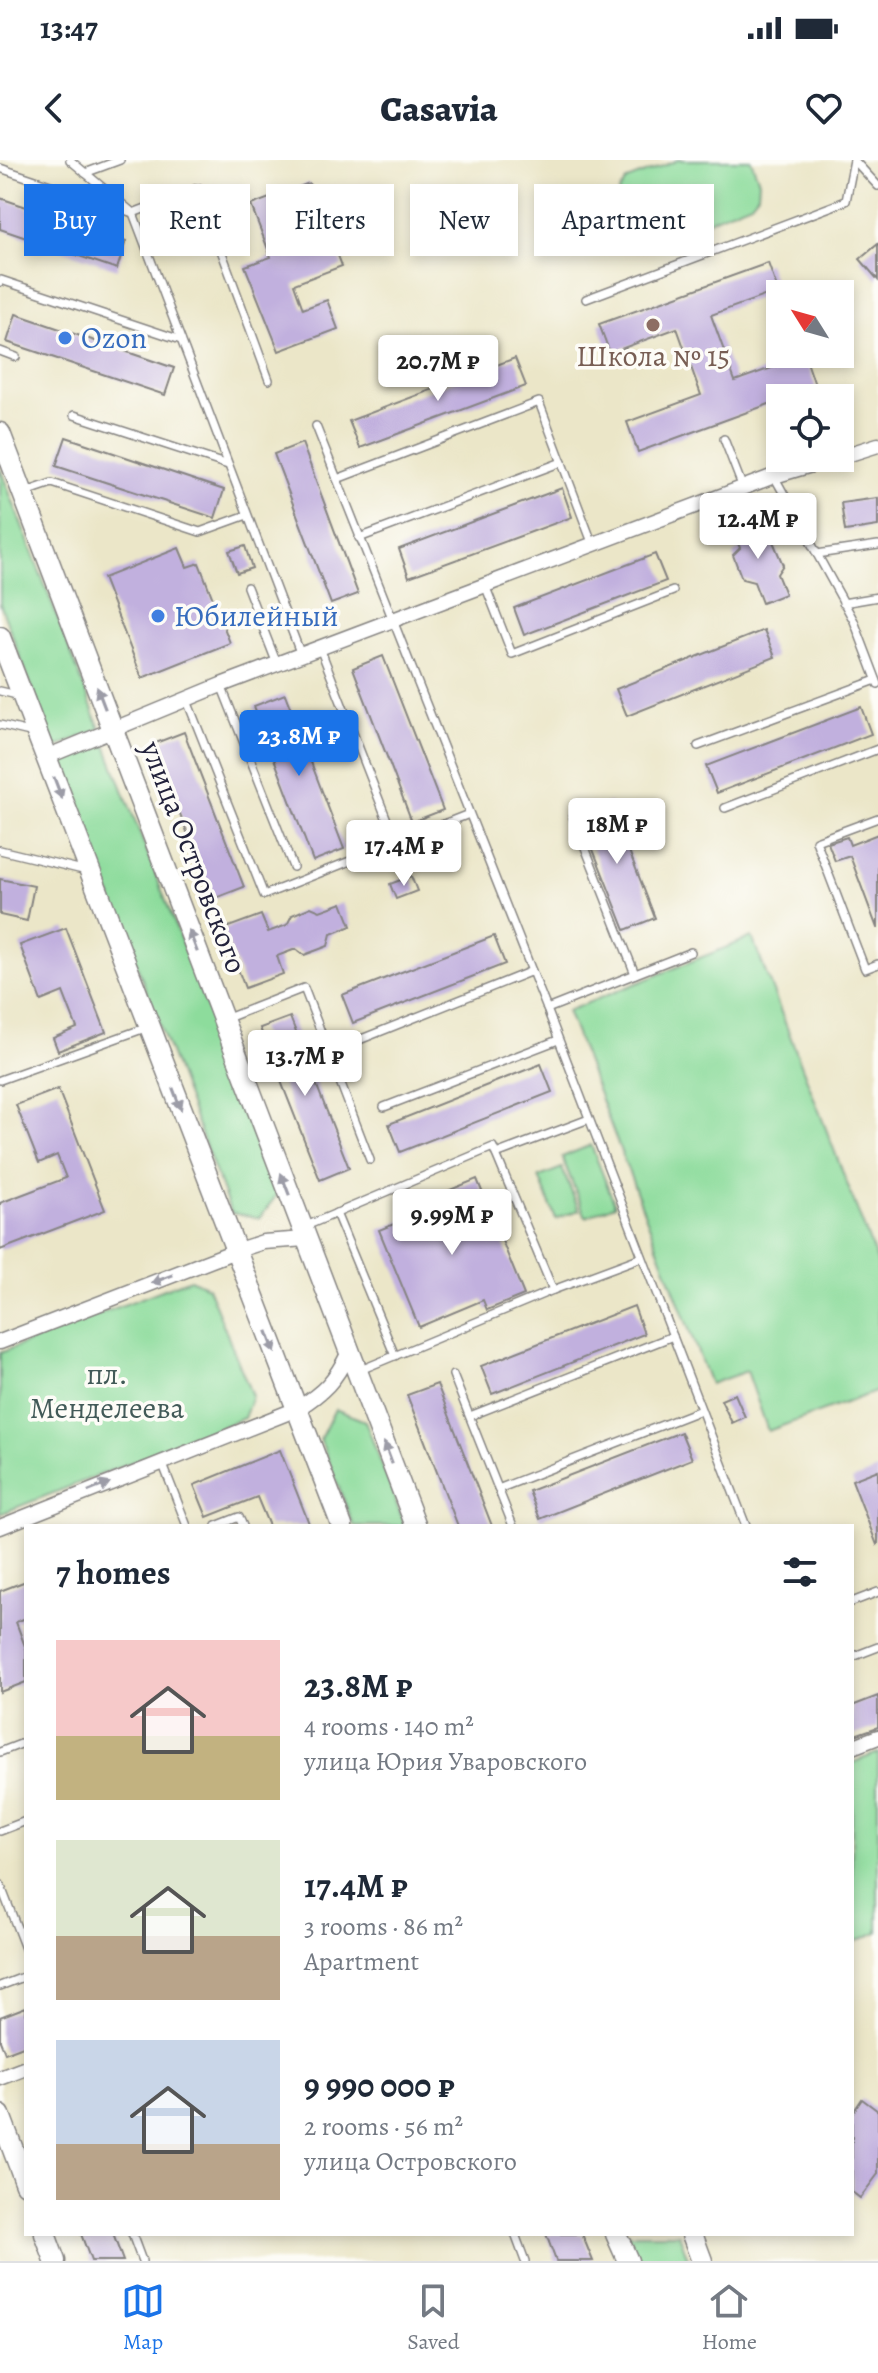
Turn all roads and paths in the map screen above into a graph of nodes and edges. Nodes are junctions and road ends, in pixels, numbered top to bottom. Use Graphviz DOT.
graph roads {
  1 [pos="70,160"];
  2 [pos="120,160"];
  3 [pos="854,160"];
  4 [pos="0,168"];
  5 [pos="85,173"];
  6 [pos="878,186"];
  7 [pos="133,213"];
  8 [pos="0,282"];
  9 [pos="586,299"];
  10 [pos="181,340"];
  11 [pos="0,351"];
  12 [pos="16,357"];
  13 [pos="269,380"];
  14 [pos="74,415"];
  15 [pos="316,426"];
  16 [pos="0,433"];
  17 [pos="724,439"];
  18 [pos="878,445"];
  19 [pos="854,452"];
  20 [pos="562,462"];
  21 [pos="228,465"];
  22 [pos="787,472"];
  23 [pos="774,476"];
  24 [pos="337,479"];
  25 [pos="743,488"];
  26 [pos="23,493"];
  27 [pos="247,515"];
  28 [pos="359,538"];
  29 [pos="593,545"];
  30 [pos="878,545"];
  31 [pos="817,554"];
  32 [pos="485,585"];
  33 [pos="247,587"];
  34 [pos="673,591"];
  35 [pos="878,597"];
  36 [pos="843,603"];
  37 [pos="392,621"];
  38 [pos="0,637"];
  39 [pos="320,648"];
  40 [pos="301,655"];
  41 [pos="277,664"];
  42 [pos="877,682"];
  43 [pos="221,685"];
  44 [pos="0,691"];
  45 [pos="23,696"];
  46 [pos="186,698"];
  47 [pos="0,725"];
  48 [pos="113,728"];
  49 [pos="37,734"];
  50 [pos="698,746"];
  51 [pos="878,749"];
  52 [pos="46,757"];
  53 [pos="725,808"];
  54 [pos="469,814"];
  55 [pos="573,817"];
  56 [pos="878,818"];
  57 [pos="396,843"];
  58 [pos="0,850"];
  59 [pos="293,867"];
  60 [pos="91,871"];
  61 [pos="691,952"];
  62 [pos="878,964"];
  63 [pos="532,971"];
  64 [pos="635,974"];
  65 [pos="547,1009"];
  66 [pos="223,1019"];
  67 [pos="150,1026"];
  68 [pos="359,1040"];
  69 [pos="558,1040"];
  70 [pos="0,1080"];
  71 [pos="384,1107"];
  72 [pos="589,1119"];
  73 [pos="496,1154"];
  74 [pos="370,1160"];
  75 [pos="336,1213"];
  76 [pos="304,1233"];
  77 [pos="235,1251"];
  78 [pos="642,1257"];
  79 [pos="553,1290"];
  80 [pos="673,1336"];
  81 [pos="0,1342"];
  82 [pos="349,1352"];
  83 [pos="395,1356"];
  84 [pos="356,1372"];
  85 [pos="453,1375"];
  86 [pos="297,1409"];
  87 [pos="701,1410"];
  88 [pos="470,1416"];
  89 [pos="162,1462"];
  90 [pos="498,1489"];
  91 [pos="186,1524"];
  92 [pos="221,1524"];
  93 [pos="242,1524"];
  94 [pos="341,1524"];
  95 [pos="415,1524"];
  96 [pos="512,1524"];
  97 [pos="745,1524"];
  98 [pos="0,1527"];
  99 [pos="878,1592"];
  100 [pos="854,1601"];
  101 [pos="878,1647"];
  102 [pos="854,1656"];
  103 [pos="878,1737"];
  104 [pos="24,1743"];
  105 [pos="854,1746"];
  106 [pos="0,1752"];
  107 [pos="24,1822"];
  108 [pos="0,1831"];
  109 [pos="0,1884"];
  110 [pos="24,1946"];
  111 [pos="24,1977"];
  112 [pos="0,1986"];
  113 [pos="24,2069"];
  114 [pos="0,2078"];
  115 [pos="0,2115"];
  116 [pos="24,2179"];
  117 [pos="46,2236"];
  118 [pos="133,2236"];
  119 [pos="516,2236"];
  120 [pos="617,2236"];
  121 [pos="693,2236"];
  122 [pos="55,2261"];
  123 [pos="142,2261"];
  124 [pos="525,2261"];
  125 [pos="628,2261"];
  126 [pos="702,2261"];
  1 -- 5 [label="lane"];
  2 -- 5 [label="lane"];
  3 -- 6 [label="lane"];
  3 -- 9 [label="lane"];
  4 -- 7 [label="lane"];
  5 -- 7 [label="lane"];
  7 -- 10 [label="lane"];
  7 -- 13 [label="lane"];
  8 -- 10 [label="lane"];
  10 -- 21 [label="lane"];
  11 -- 12 [label="lane"];
  14 -- 21 [label="lane"];
  15 -- 24 [label="lane"];
  16 -- 26 [label="main road, улица Островского"];
  17 -- 25 [label="lane"];
  18 -- 19 [label="street"];
  20 -- 24 [label="lane"];
  20 -- 28 [label="lane"];
  20 -- 29 [label="lane"];
  21 -- 27 [label="lane"];
  22 -- 23 [label="street"];
  23 -- 25 [label="street"];
  23 -- 31 [label="lane"];
  24 -- 28 [label="lane"];
  25 -- 29 [label="street"];
  26 -- 27 [label="lane"];
  48 -- 26 [label="main road, улица Островского, one-way"];
  27 -- 40 [label="lane"];
  28 -- 37 [label="lane"];
  29 -- 32 [label="street"];
  30 -- 31 [label="lane"];
  31 -- 36 [label="lane"];
  32 -- 34 [label="lane"];
  32 -- 37 [label="street"];
  33 -- 41 [label="lane"];
  35 -- 36 [label="lane"];
  36 -- 42 [label="lane"];
  37 -- 39 [label="street"];
  37 -- 54 [label="lane"];
  38 -- 45 [label="main road"];
  39 -- 40 [label="street"];
  39 -- 57 [label="lane"];
  40 -- 41 [label="street"];
  41 -- 43 [label="street"];
  42 -- 50 [label="lane"];
  43 -- 46 [label="street"];
  43 -- 59 [label="lane"];
  44 -- 45 [label="lane"];
  45 -- 49 [label="main road"];
  46 -- 48 [label="street"];
  46 -- 57 [label="lane"];
  47 -- 49 [label="lane"];
  48 -- 52 [label="street"];
  66 -- 48 [label="main road, улица Островского, one-way"];
  49 -- 52 [label="main road"];
  51 -- 53 [label="lane"];
  52 -- 60 [label="main road, one-way"];
  54 -- 57 [label="lane"];
  54 -- 63 [label="lane"];
  55 -- 64 [label="lane"];
  56 -- 62 [label="lane"];
  58 -- 60 [label="lane"];
  60 -- 67 [label="main road"];
  61 -- 64 [label="lane"];
  63 -- 65 [label="lane"];
  63 -- 68 [label="lane"];
  64 -- 65 [label="lane"];
  65 -- 69 [label="lane"];
  66 -- 74 [label="lane"];
  76 -- 66 [label="main road, улица Островского, one-way"];
  67 -- 70 [label="lane"];
  67 -- 77 [label="main road, one-way"];
  69 -- 71 [label="lane"];
  69 -- 72 [label="lane"];
  72 -- 73 [label="lane"];
  72 -- 78 [label="lane"];
  73 -- 75 [label="lane"];
  73 -- 79 [label="lane"];
  75 -- 76 [label="lane"];
  75 -- 83 [label="lane"];
  76 -- 77 [label="street"];
  76 -- 82 [label="main road, улица Островского"];
  77 -- 81 [label="street, one-way"];
  77 -- 86 [label="main road, one-way"];
  78 -- 79 [label="lane"];
  78 -- 80 [label="lane"];
  79 -- 83 [label="lane"];
  80 -- 87 [label="lane"];
  80 -- 88 [label="lane"];
  82 -- 84 [label="main road, улица Островского"];
  82 -- 86 [label="street"];
  83 -- 84 [label="lane"];
  95 -- 84 [label="main road, улица Островского, one-way"];
  85 -- 88 [label="lane"];
  86 -- 89 [label="street"];
  86 -- 94 [label="main road"];
  87 -- 90 [label="lane"];
  87 -- 97 [label="lane"];
  88 -- 90 [label="lane"];
  89 -- 91 [label="lane"];
  98 -- 89 [label="street, one-way"];
  90 -- 96 [label="lane"];
  92 -- 93 [label="lane"];
  99 -- 100 [label="lane"];
  101 -- 102 [label="lane"];
  103 -- 105 [label="street"];
  104 -- 106 [label="lane"];
  107 -- 108 [label="lane"];
  109 -- 110 [label="lane"];
  111 -- 112 [label="lane"];
  113 -- 114 [label="street"];
  115 -- 116 [label="main road"];
  117 -- 122 [label="main road"];
  118 -- 123 [label="lane"];
  119 -- 124 [label="lane"];
  120 -- 125 [label="main road"];
  121 -- 126 [label="main road"];
}
